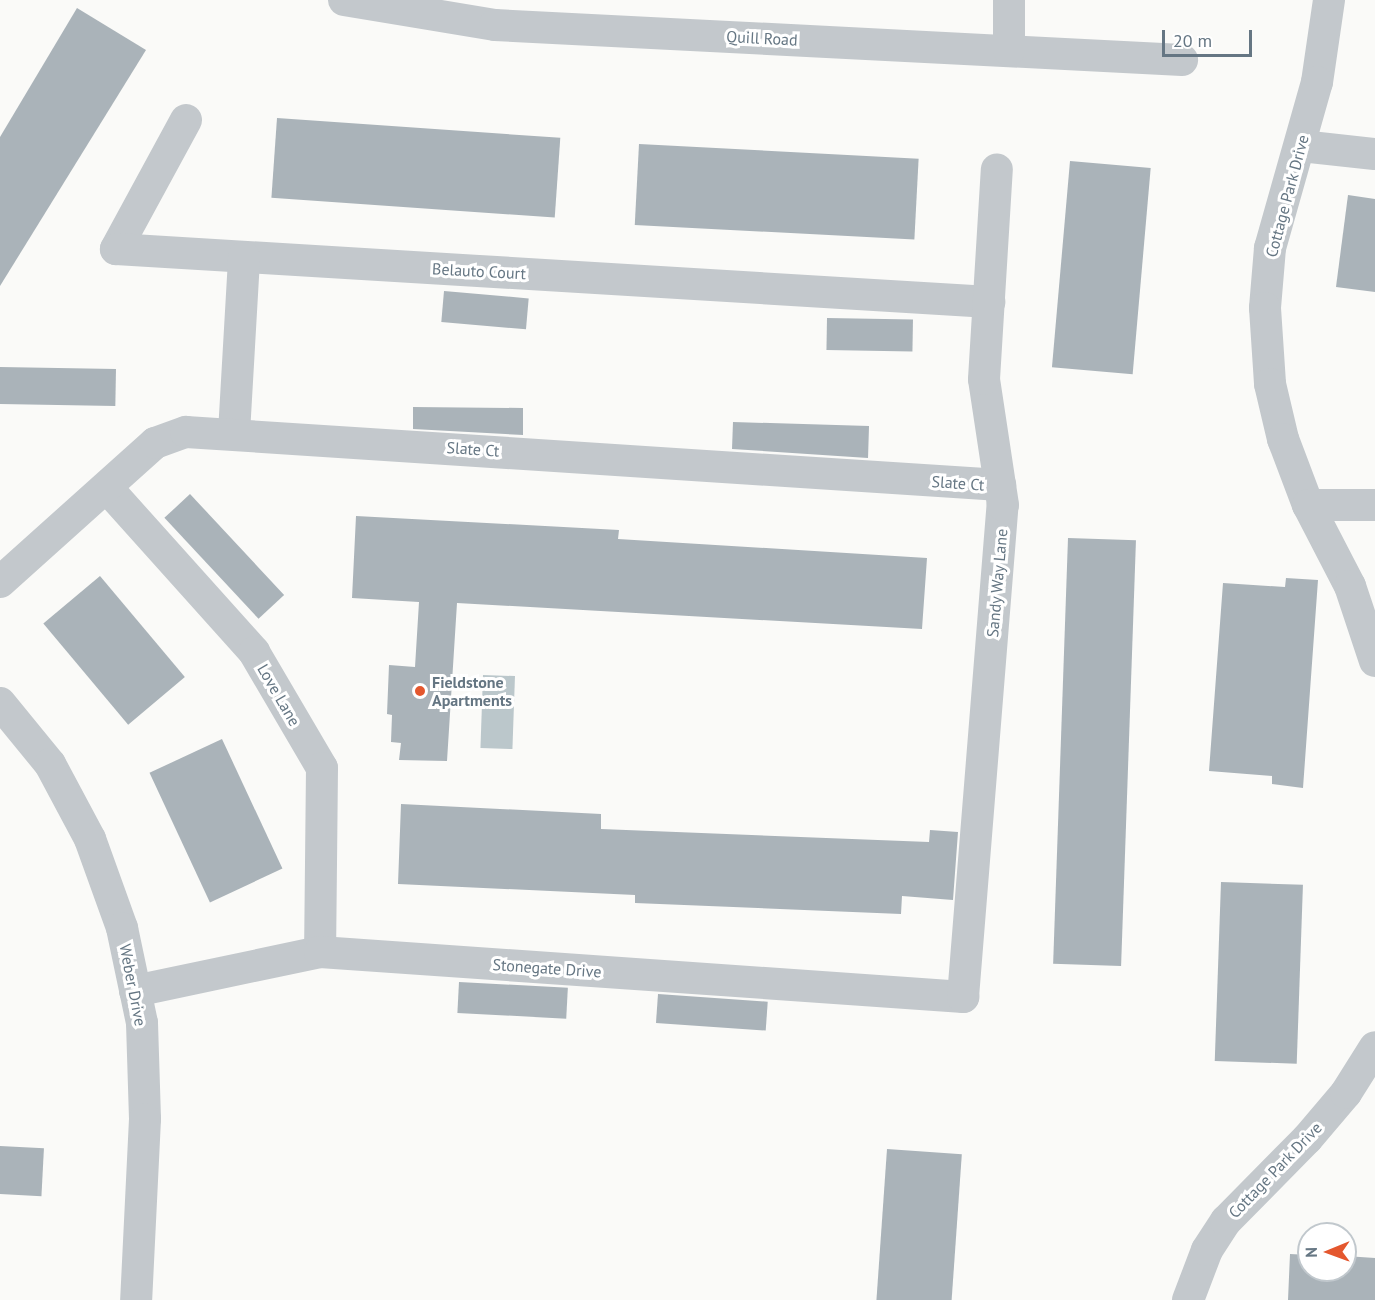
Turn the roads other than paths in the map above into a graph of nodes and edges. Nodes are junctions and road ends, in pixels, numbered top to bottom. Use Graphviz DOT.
graph roads {
  1 [pos="344,0"];
  2 [pos="1009,0"];
  3 [pos="1329,0"];
  4 [pos="1009,50"];
  5 [pos="1182,60"];
  6 [pos="186,120"];
  7 [pos="1301,146"];
  8 [pos="1375,154"];
  9 [pos="997,169"];
  10 [pos="244,257"];
  11 [pos="989,302"];
  12 [pos="234,433"];
  13 [pos="1000,485"];
  14 [pos="108,489"];
  15 [pos="1375,504"];
  16 [pos="1308,505"];
  17 [pos="0,582"];
  18 [pos="1375,661"];
  19 [pos="0,703"];
  20 [pos="320,952"];
  21 [pos="135,991"];
  22 [pos="963,997"];
  23 [pos="1375,1047"];
  24 [pos="136,1300"];
  25 [pos="1188,1300"];
  1 -- 4 [label="street, Quill Road"];
  2 -- 4 [label="street"];
  3 -- 7 [label="street, Cottage Park Drive"];
  4 -- 5 [label="street, Quill Road"];
  6 -- 10 [label="street, Belauto Court"];
  7 -- 8 [label="street"];
  7 -- 16 [label="street, Cottage Park Drive"];
  9 -- 11 [label="street, Sandy Way Lane"];
  10 -- 11 [label="street, Belauto Court"];
  10 -- 12 [label="street"];
  11 -- 13 [label="street, Sandy Way Lane"];
  12 -- 13 [label="street, Slate Ct"];
  12 -- 14 [label="street, Slate Ct"];
  13 -- 22 [label="street, Sandy Way Lane"];
  14 -- 17 [label="street, Slate Ct"];
  14 -- 20 [label="street, Love Lane"];
  15 -- 16 [label="street"];
  16 -- 18 [label="street, Cottage Park Drive"];
  19 -- 21 [label="street, Weber Drive"];
  20 -- 21 [label="street, Stonegate Drive"];
  20 -- 22 [label="street, Stonegate Drive"];
  21 -- 24 [label="street, Weber Drive"];
  23 -- 25 [label="street, Cottage Park Drive"];
}
